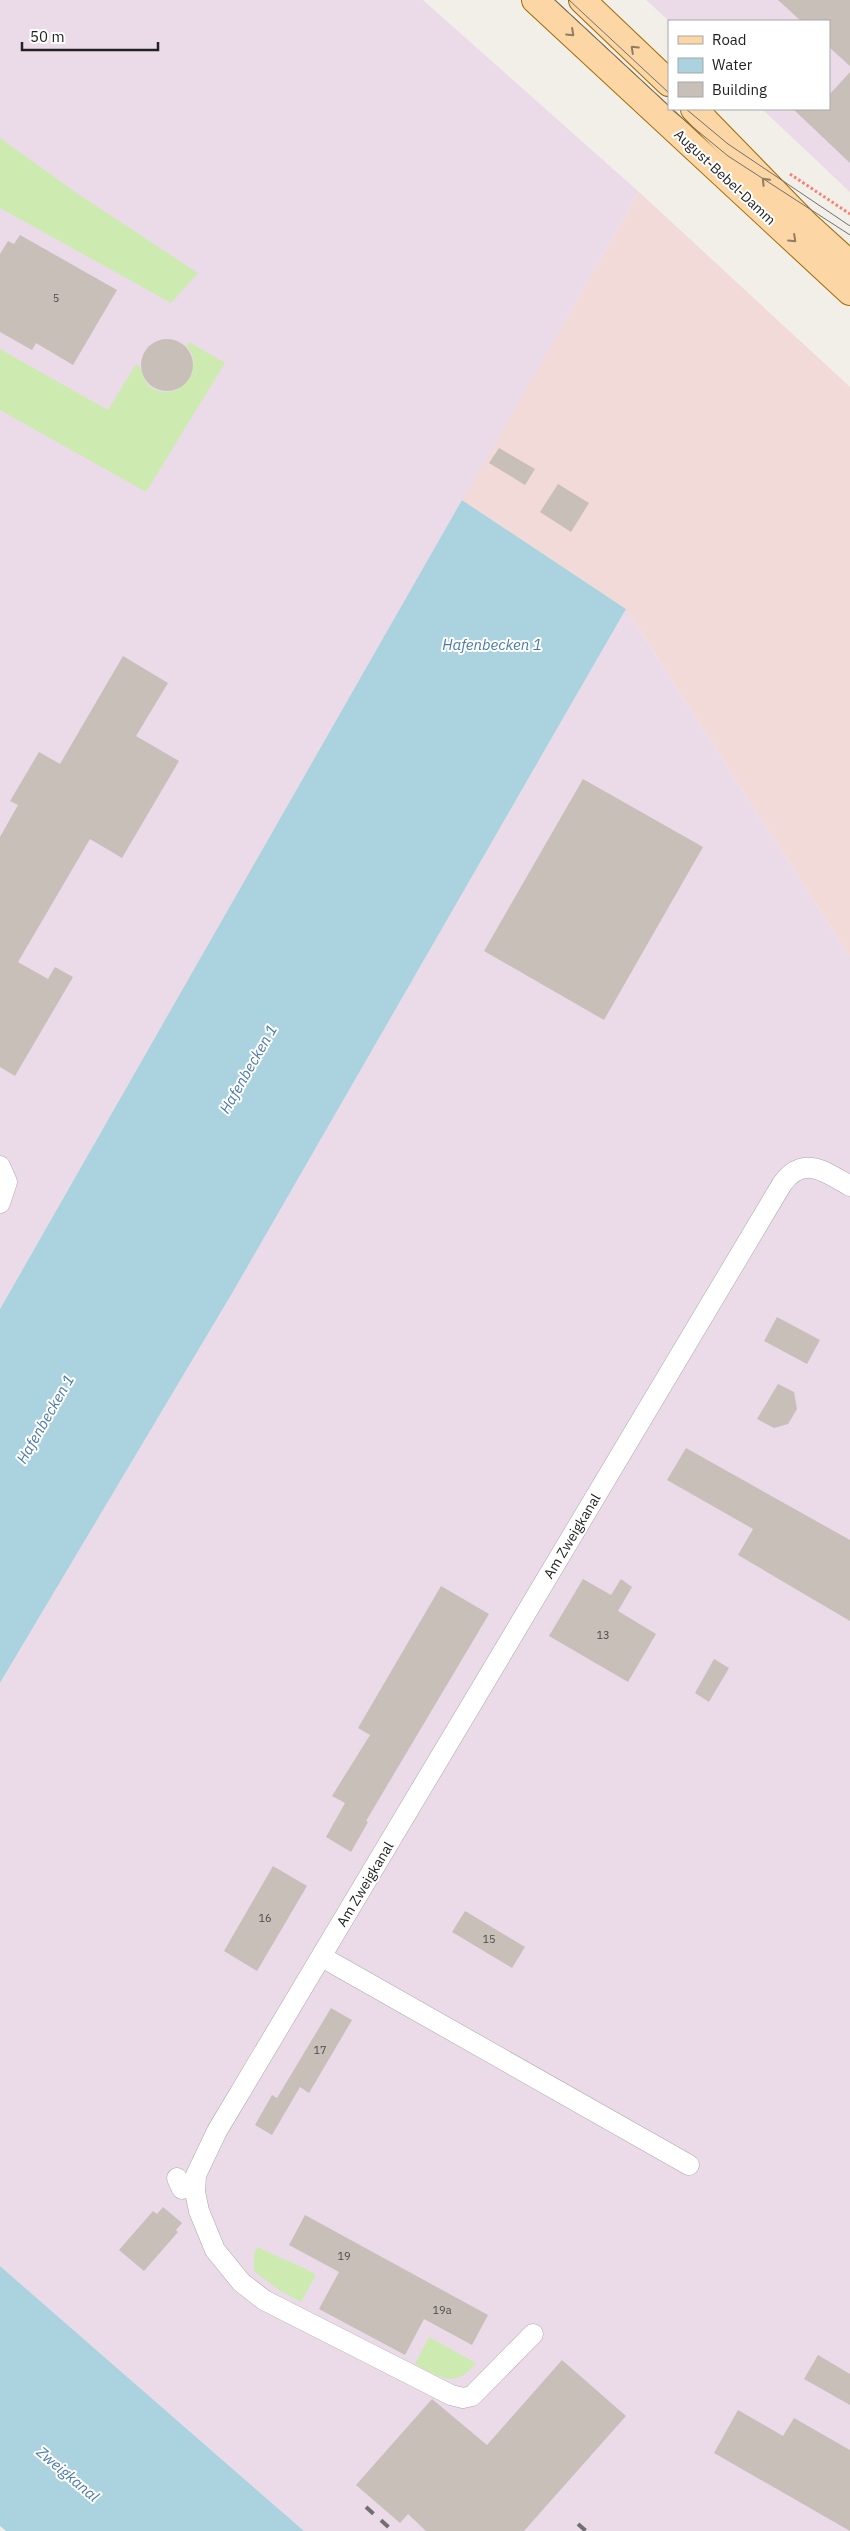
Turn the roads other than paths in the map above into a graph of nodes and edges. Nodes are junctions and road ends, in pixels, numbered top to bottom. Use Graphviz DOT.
graph roads {
  1 [pos="535,0"];
  2 [pos="582,0"];
  3 [pos="668,82"];
  4 [pos="695,110"];
  5 [pos="850,264"];
  6 [pos="850,292"];
  7 [pos="0,1166"];
  8 [pos="850,1186"];
  9 [pos="0,1204"];
  10 [pos="322,1957"];
  11 [pos="689,2166"];
  12 [pos="533,2334"];
  1 -- 6 [label="main road, August-Bebel-Damm, one-way"];
  3 -- 2 [label="main road, one-way"];
  5 -- 4 [label="main road, August-Bebel-Damm, one-way"];
  7 -- 9 [label="street"];
  8 -- 10 [label="street, Am Zweigkanal"];
  10 -- 11 [label="street"];
  10 -- 12 [label="street, Am Zweigkanal"];
}
